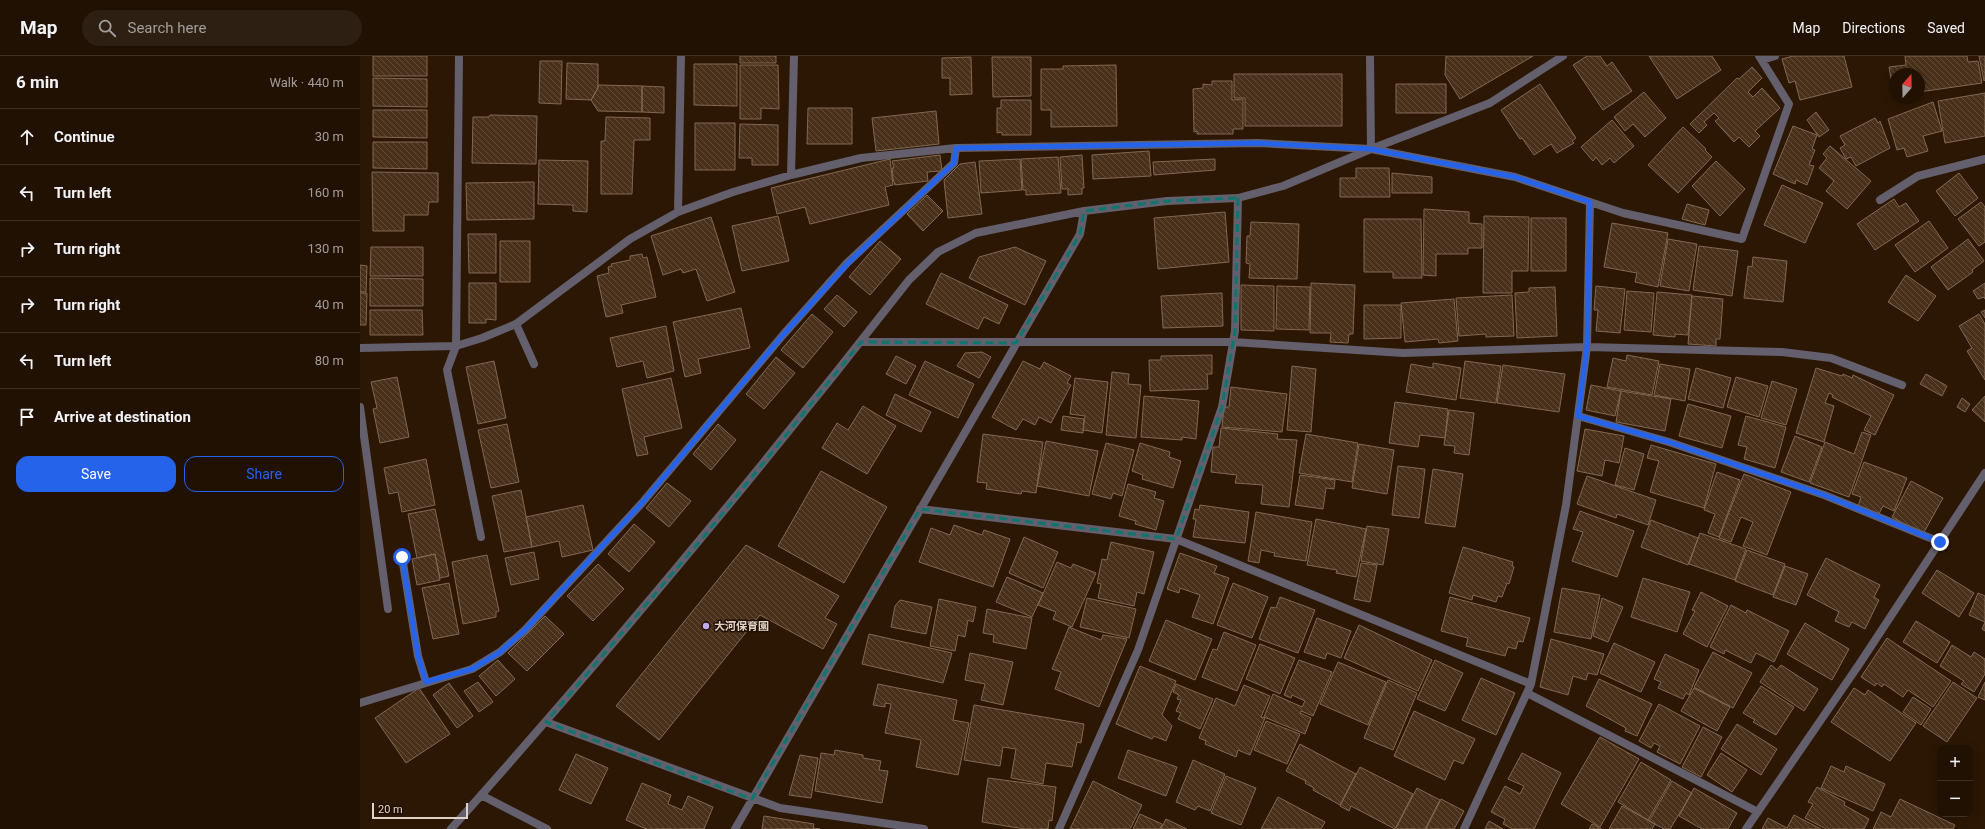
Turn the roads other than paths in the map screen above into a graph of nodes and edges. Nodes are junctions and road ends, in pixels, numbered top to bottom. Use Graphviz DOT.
graph roads {
  1 [pos="460,56"];
  2 [pos="681,56"];
  3 [pos="794,56"];
  4 [pos="1370,56"];
  5 [pos="1563,56"];
  6 [pos="1775,56"];
  7 [pos="1761,58"];
  8 [pos="956,148"];
  9 [pos="1371,149"];
  10 [pos="1985,159"];
  11 [pos="791,175"];
  12 [pos="1238,198"];
  13 [pos="1880,200"];
  14 [pos="1590,202"];
  15 [pos="1084,211"];
  16 [pos="678,212"];
  17 [pos="516,324"];
  18 [pos="861,342"];
  19 [pos="1233,342"];
  20 [pos="1016,343"];
  21 [pos="456,346"];
  22 [pos="1587,347"];
  23 [pos="360,348"];
  24 [pos="534,364"];
  25 [pos="1902,385"];
  26 [pos="360,407"];
  27 [pos="1578,416"];
  28 [pos="1985,473"];
  29 [pos="920,510"];
  30 [pos="481,537"];
  31 [pos="1176,539"];
  32 [pos="1940,542"];
  33 [pos="402,557"];
  34 [pos="388,609"];
  35 [pos="426,682"];
  36 [pos="1531,684"];
  37 [pos="1527,693"];
  38 [pos="360,703"];
  39 [pos="546,722"];
  40 [pos="482,795"];
  41 [pos="752,799"];
  42 [pos="1758,812"];
  43 [pos="451,829"];
  44 [pos="547,829"];
  45 [pos="735,829"];
  46 [pos="924,829"];
  47 [pos="1059,829"];
  48 [pos="1464,829"];
  49 [pos="1746,829"];
  1 -- 21 [label="street"];
  2 -- 16 [label="street"];
  3 -- 11 [label="street"];
  4 -- 9 [label="street"];
  5 -- 9 [label="street"];
  6 -- 7 [label="street"];
  7 -- 14 [label="street"];
  8 -- 9 [label="street"];
  8 -- 11 [label="street"];
  8 -- 35 [label="street"];
  9 -- 12 [label="street"];
  9 -- 14 [label="street"];
  10 -- 13 [label="street"];
  11 -- 16 [label="street"];
  12 -- 15 [label="street"];
  12 -- 19 [label="street"];
  14 -- 22 [label="street"];
  15 -- 18 [label="street"];
  15 -- 20 [label="street"];
  16 -- 17 [label="street"];
  17 -- 21 [label="street"];
  17 -- 24 [label="street"];
  18 -- 20 [label="street"];
  18 -- 39 [label="street"];
  19 -- 20 [label="street"];
  19 -- 22 [label="street"];
  19 -- 31 [label="street"];
  20 -- 29 [label="street"];
  21 -- 23 [label="street"];
  21 -- 30 [label="street"];
  22 -- 25 [label="street"];
  22 -- 27 [label="street"];
  26 -- 34 [label="street"];
  27 -- 32 [label="street"];
  27 -- 36 [label="street"];
  28 -- 32 [label="street"];
  29 -- 31 [label="street"];
  29 -- 41 [label="street"];
  31 -- 36 [label="street"];
  31 -- 47 [label="street"];
  32 -- 42 [label="street"];
  33 -- 35 [label="street"];
  35 -- 38 [label="street"];
  36 -- 37 [label="street"];
  37 -- 42 [label="street"];
  37 -- 48 [label="street"];
  39 -- 40 [label="street"];
  39 -- 41 [label="street"];
  40 -- 43 [label="street"];
  40 -- 44 [label="street"];
  41 -- 45 [label="street"];
  41 -- 46 [label="street"];
  42 -- 49 [label="street"];
}
